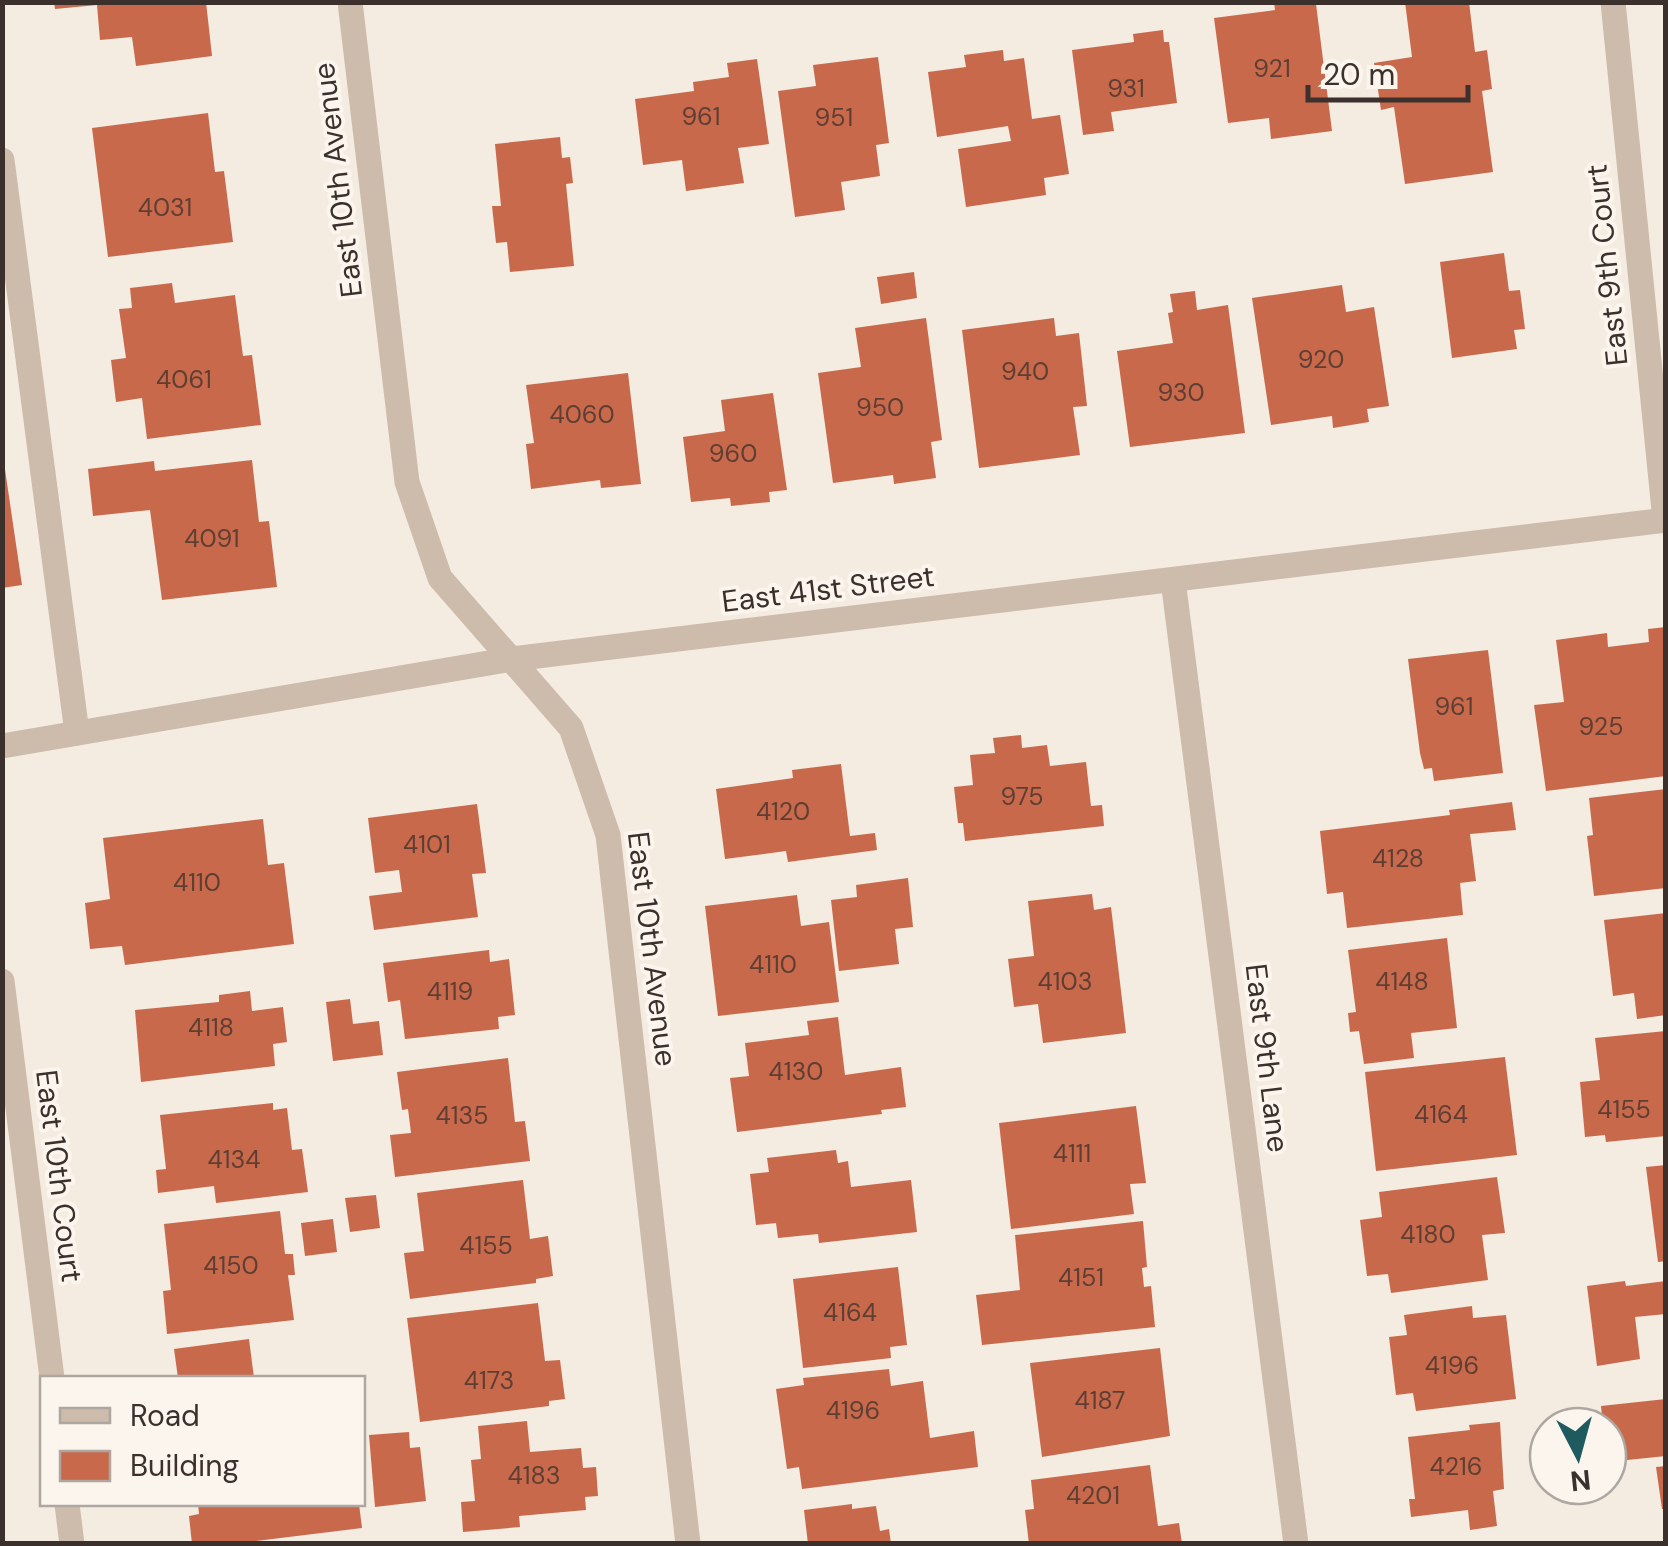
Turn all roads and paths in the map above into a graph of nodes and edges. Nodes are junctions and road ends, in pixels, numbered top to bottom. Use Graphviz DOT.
graph roads {
  1 [pos="1613,2"];
  2 [pos="357,3"];
  3 [pos="2,160"];
  4 [pos="1665,520"];
  5 [pos="1174,580"];
  6 [pos="512,659"];
  7 [pos="77,734"];
  8 [pos="2,746"];
  9 [pos="2,981"];
  10 [pos="52,1376"];
  11 [pos="68,1506"];
  12 [pos="72,1544"];
  13 [pos="688,1544"];
  14 [pos="1296,1544"];
  1 -- 4 [label="street, East 9th Court"];
  2 -- 6 [label="street, East 10th Avenue"];
  3 -- 7 [label="street"];
  4 -- 5 [label="street, East 41st Street"];
  5 -- 6 [label="street, East 41st Street"];
  5 -- 14 [label="street, East 9th Lane"];
  6 -- 7 [label="street, East 41st Street"];
  6 -- 13 [label="street, East 10th Avenue"];
  7 -- 8 [label="street, East 41st Street"];
  9 -- 10 [label="street, East 10th Court"];
  11 -- 12 [label="street"];
}
